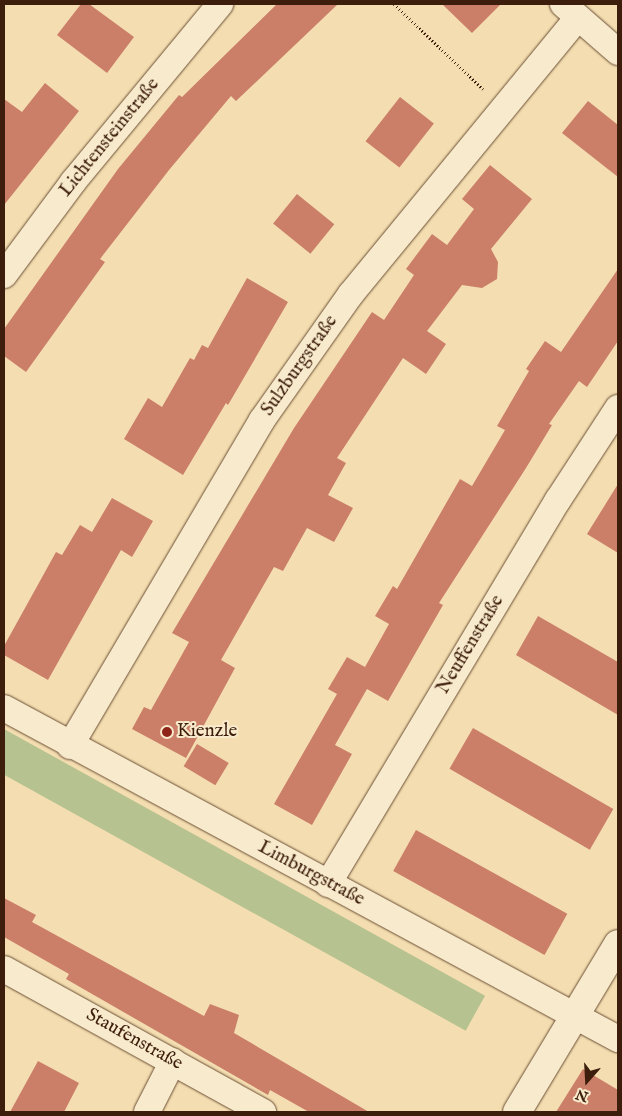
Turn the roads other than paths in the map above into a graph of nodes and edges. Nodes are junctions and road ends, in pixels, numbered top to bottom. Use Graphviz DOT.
graph roads {
  1 [pos="209,7"];
  2 [pos="570,11"];
  3 [pos="618,52"];
  4 [pos="4,275"];
  5 [pos="618,408"];
  6 [pos="4,708"];
  7 [pos="70,746"];
  8 [pos="328,884"];
  9 [pos="618,944"];
  10 [pos="4,968"];
  11 [pos="576,1014"];
  12 [pos="618,1039"];
  13 [pos="173,1060"];
  14 [pos="147,1112"];
  15 [pos="263,1112"];
  16 [pos="517,1112"];
  1 -- 4 [label="street, Lichtensteinstraße"];
  2 -- 3 [label="street"];
  2 -- 7 [label="street, Sulzburgstraße"];
  5 -- 8 [label="street, Neuffenstraße"];
  6 -- 7 [label="street, Limburgstraße"];
  7 -- 8 [label="street, Limburgstraße"];
  8 -- 11 [label="street, Limburgstraße"];
  9 -- 11 [label="street"];
  10 -- 13 [label="street, Staufenstraße"];
  11 -- 12 [label="street, Limburgstraße"];
  11 -- 16 [label="street"];
  13 -- 14 [label="street"];
  13 -- 15 [label="street, Staufenstraße"];
}
